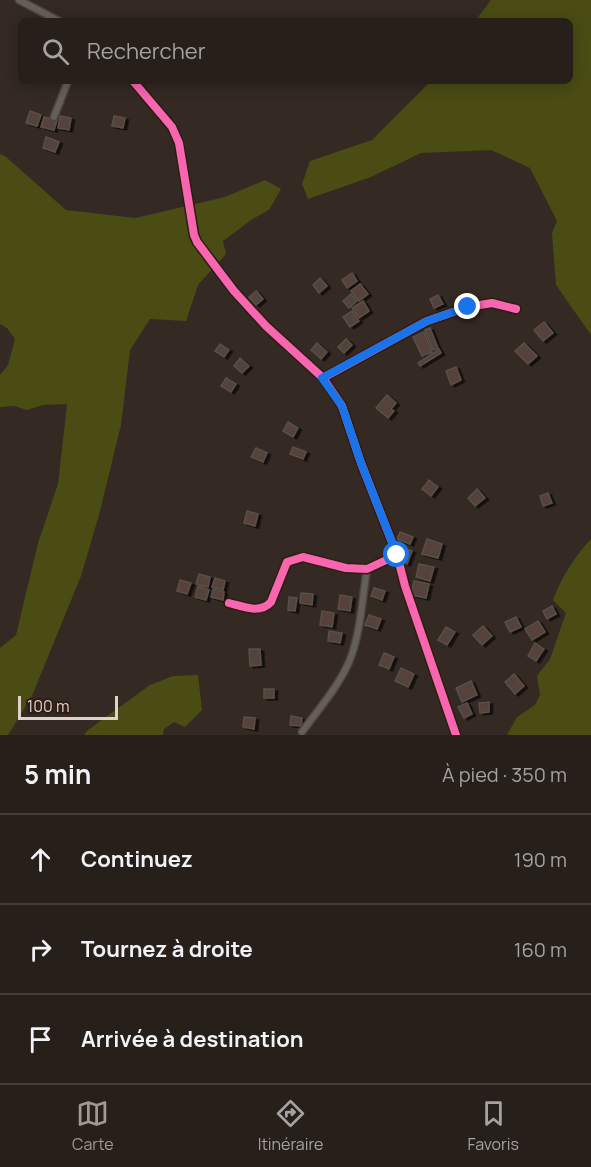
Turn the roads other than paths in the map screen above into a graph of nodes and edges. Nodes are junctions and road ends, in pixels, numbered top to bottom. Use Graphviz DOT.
graph roads {
  1 [pos="19,0"];
  2 [pos="54,18"];
  3 [pos="67,84"];
  4 [pos="136,84"];
  5 [pos="54,117"];
  6 [pos="516,309"];
  7 [pos="322,378"];
  8 [pos="397,555"];
  9 [pos="367,569"];
  10 [pos="230,603"];
  11 [pos="302,732"];
  12 [pos="456,735"];
  1 -- 2 [label="street"];
  3 -- 5 [label="street"];
  4 -- 7 [label="street"];
  6 -- 7 [label="street"];
  7 -- 8 [label="street"];
  8 -- 9 [label="street"];
  8 -- 12 [label="street"];
  9 -- 10 [label="street"];
  9 -- 11 [label="street"];
}
